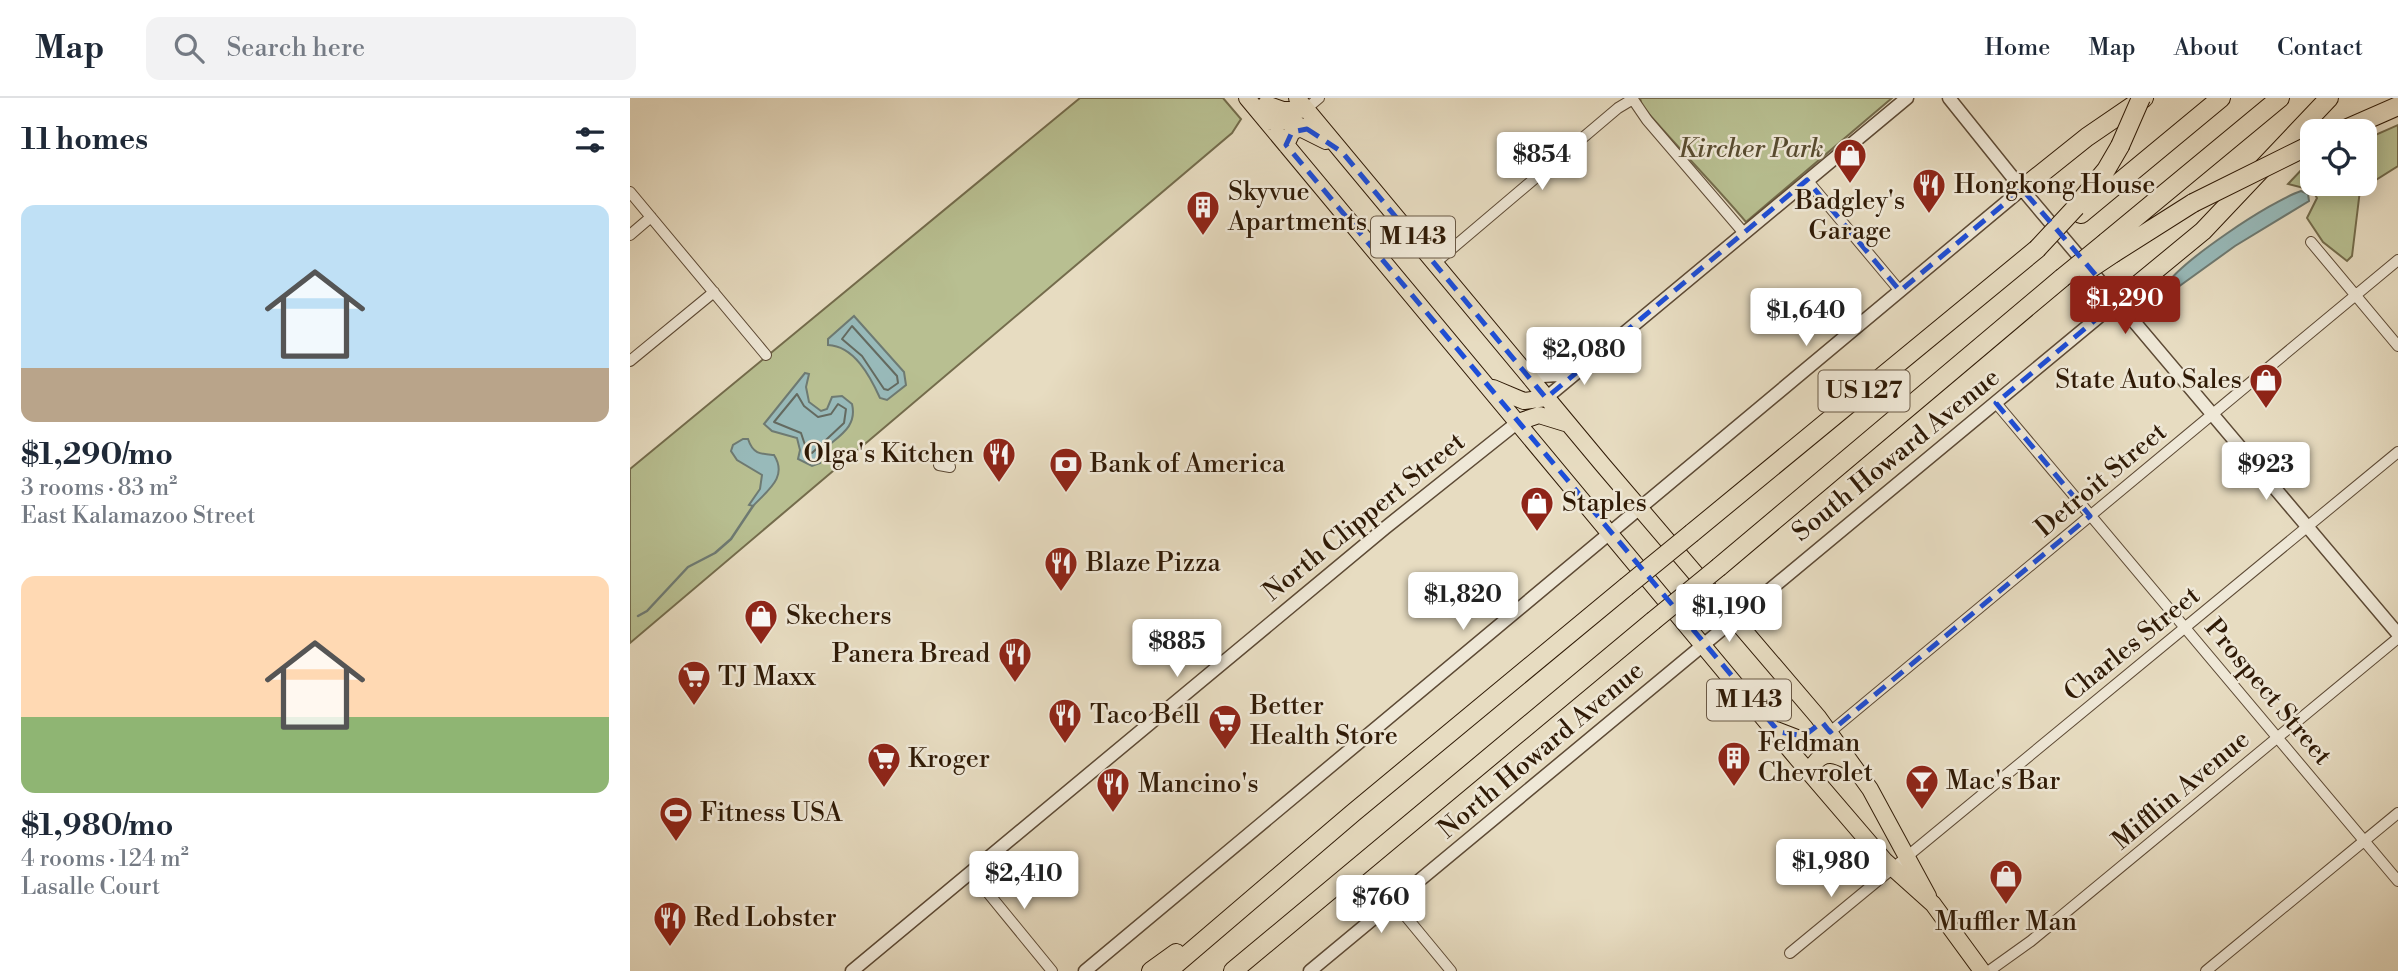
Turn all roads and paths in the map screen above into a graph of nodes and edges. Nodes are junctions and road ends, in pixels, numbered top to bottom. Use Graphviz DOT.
graph roads {
  1 [pos="1247,98"];
  2 [pos="1287,98"];
  3 [pos="1319,98"];
  4 [pos="1907,98"];
  5 [pos="1950,98"];
  6 [pos="2142,98"];
  7 [pos="2157,98"];
  8 [pos="2221,98"];
  9 [pos="2280,98"];
  10 [pos="2315,98"];
  11 [pos="2329,98"];
  12 [pos="1632,99"];
  13 [pos="1262,101"];
  14 [pos="1301,104"];
  15 [pos="2398,106"];
  16 [pos="2115,118"];
  17 [pos="2369,119"];
  18 [pos="1267,122"];
  19 [pos="1307,129"];
  20 [pos="1286,145"];
  21 [pos="2300,150"];
  22 [pos="1342,152"];
  23 [pos="1807,180"];
  24 [pos="2248,183"];
  25 [pos="2022,189"];
  26 [pos="630,192"];
  27 [pos="2078,211"];
  28 [pos="651,217"];
  29 [pos="1743,232"];
  30 [pos="630,235"];
  31 [pos="2311,242"];
  32 [pos="2110,248"];
  33 [pos="2398,260"];
  34 [pos="1435,263"];
  35 [pos="1900,291"];
  36 [pos="714,292"];
  37 [pos="2355,295"];
  38 [pos="2118,301"];
  39 [pos="2398,346"];
  40 [pos="766,355"];
  41 [pos="630,361"];
  42 [pos="1586,362"];
  43 [pos="1528,377"];
  44 [pos="1485,383"];
  45 [pos="1546,398"];
  46 [pos="1996,403"];
  47 [pos="2213,414"];
  48 [pos="1518,422"];
  49 [pos="1575,432"];
  50 [pos="2398,452"];
  51 [pos="1639,508"];
  52 [pos="2090,516"];
  53 [pos="2308,527"];
  54 [pos="1610,531"];
  55 [pos="1734,619"];
  56 [pos="2185,627"];
  57 [pos="2398,636"];
  58 [pos="1703,644"];
  59 [pos="1818,717"];
  60 [pos="1772,727"];
  61 [pos="1830,732"];
  62 [pos="1790,737"];
  63 [pos="2278,737"];
  64 [pos="1833,754"];
  65 [pos="1795,756"];
  66 [pos="1855,766"];
  67 [pos="1813,776"];
  68 [pos="2398,813"];
  69 [pos="2364,841"];
  70 [pos="1908,855"];
  71 [pos="1892,868"];
  72 [pos="971,872"];
  73 [pos="2398,881"];
  74 [pos="1394,902"];
  75 [pos="1933,904"];
  76 [pos="1246,906"];
  77 [pos="1273,938"];
  78 [pos="1790,953"];
  79 [pos="852,971"];
  80 [pos="1052,971"];
  81 [pos="1085,971"];
  82 [pos="1151,971"];
  83 [pos="1168,971"];
  84 [pos="1233,971"];
  85 [pos="1238,971"];
  86 [pos="1310,971"];
  87 [pos="1451,971"];
  88 [pos="1982,971"];
  89 [pos="1989,971"];
  90 [pos="2206,971"];
  1 -- 18 [label="main road, M 143"];
  2 -- 13 [label="main road"];
  3 -- 14 [label="street"];
  4 -- 23 [label="street"];
  5 -- 25 [label="street"];
  6 -- 16 [label="highway"];
  6 -- 27 [label="highway, bridge"];
  7 -- 16 [label="highway"];
  8 -- 27 [label="highway, US 127"];
  9 -- 32 [label="highway, US 127"];
  10 -- 24 [label="highway"];
  11 -- 24 [label="highway"];
  12 -- 29 [label="street"];
  12 -- 34 [label="street"];
  13 -- 14 [label="main road"];
  14 -- 22 [label="main road, M 143"];
  15 -- 17 [label="highway"];
  16 -- 25 [label="highway"];
  18 -- 19 [label="main road"];
  18 -- 20 [label="main road, M 143"];
  19 -- 20 [label="main road"];
  19 -- 22 [label="main road"];
  20 -- 44 [label="main road, M 143"];
  21 -- 32 [label="highway, bridge"];
  22 -- 34 [label="main road, M 143"];
  23 -- 29 [label="street"];
  23 -- 35 [label="street"];
  24 -- 38 [label="highway"];
  25 -- 35 [label="street"];
  25 -- 38 [label="street"];
  26 -- 28 [label="street"];
  27 -- 76 [label="highway, US 127, bridge"];
  28 -- 30 [label="street"];
  28 -- 36 [label="street"];
  29 -- 42 [label="street"];
  31 -- 37 [label="street"];
  32 -- 77 [label="highway, US 127, bridge"];
  33 -- 37 [label="street, Detroit Street"];
  34 -- 43 [label="main road, M 143"];
  35 -- 51 [label="street"];
  36 -- 40 [label="street"];
  36 -- 41 [label="street"];
  37 -- 39 [label="street"];
  37 -- 47 [label="street, Detroit Street"];
  38 -- 46 [label="street, South Howard Avenue"];
  38 -- 47 [label="street"];
  42 -- 43 [label="street"];
  42 -- 45 [label="street"];
  43 -- 45 [label="main road, M 143"];
  44 -- 45 [label="main road"];
  44 -- 48 [label="main road, M 143"];
  45 -- 49 [label="main road, M 143"];
  46 -- 52 [label="street, Prospect Street"];
  46 -- 55 [label="street, South Howard Avenue"];
  47 -- 52 [label="street, Detroit Street"];
  47 -- 53 [label="street"];
  48 -- 49 [label="main road"];
  48 -- 54 [label="main road, M 143"];
  48 -- 72 [label="street, North Clippert Street"];
  49 -- 51 [label="main road, M 143"];
  50 -- 53 [label="street, Charles Street"];
  51 -- 54 [label="street"];
  51 -- 55 [label="main road, M 143"];
  52 -- 56 [label="street, Prospect Street"];
  52 -- 61 [label="street, Detroit Street"];
  53 -- 56 [label="street, Charles Street"];
  53 -- 57 [label="street"];
  54 -- 58 [label="main road, M 143"];
  54 -- 81 [label="street"];
  55 -- 58 [label="street, South Howard Avenue"];
  55 -- 59 [label="main road, M 143"];
  56 -- 63 [label="street, Prospect Street"];
  56 -- 70 [label="street, Charles Street"];
  57 -- 63 [label="street, Mifflin Avenue"];
  58 -- 60 [label="main road, M 143"];
  58 -- 74 [label="street, North Howard Avenue"];
  59 -- 61 [label="main road, M 143"];
  59 -- 62 [label="main road"];
  60 -- 62 [label="main road"];
  60 -- 65 [label="main road, M 143"];
  61 -- 62 [label="main road"];
  61 -- 66 [label="main road"];
  63 -- 69 [label="street, Prospect Street"];
  63 -- 89 [label="street, Mifflin Avenue"];
  64 -- 65 [label="main road"];
  64 -- 66 [label="main road"];
  64 -- 67 [label="main road"];
  65 -- 67 [label="main road"];
  66 -- 70 [label="main road"];
  67 -- 71 [label="main road"];
  68 -- 69 [label="street"];
  69 -- 73 [label="street, Prospect Street"];
  69 -- 90 [label="street"];
  70 -- 71 [label="street, Charles Street"];
  70 -- 75 [label="main road"];
  71 -- 75 [label="main road"];
  71 -- 78 [label="street, Charles Street"];
  72 -- 79 [label="street, North Clippert Street"];
  72 -- 80 [label="street"];
  74 -- 86 [label="street, North Howard Avenue"];
  74 -- 87 [label="street"];
  75 -- 88 [label="main road"];
  76 -- 82 [label="highway"];
  76 -- 83 [label="highway, US 127"];
  77 -- 84 [label="highway, US 127"];
  77 -- 85 [label="highway"];
}
